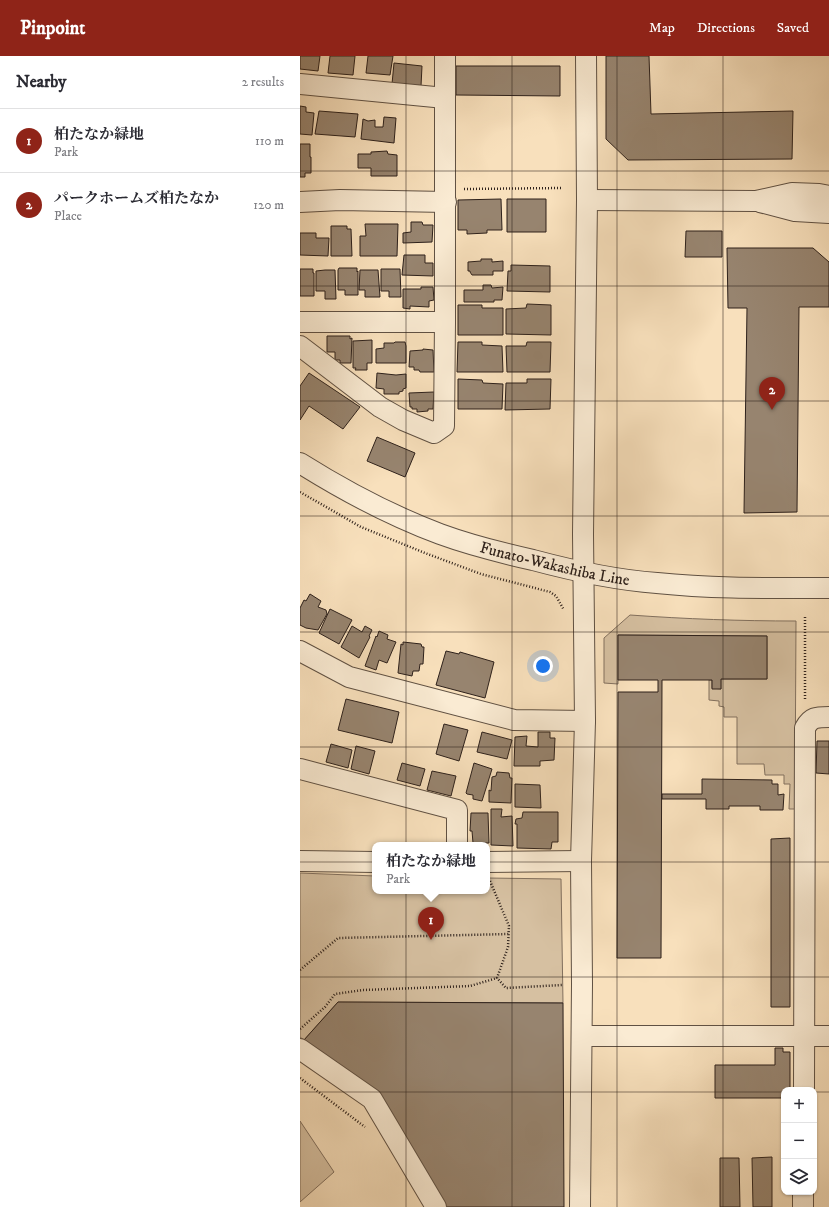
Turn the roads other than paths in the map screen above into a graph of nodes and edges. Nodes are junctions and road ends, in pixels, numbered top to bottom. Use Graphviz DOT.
graph roads {
  1 [pos="445,56"];
  2 [pos="586,56"];
  3 [pos="300,84"];
  4 [pos="445,98"];
  5 [pos="446,196"];
  6 [pos="829,196"];
  7 [pos="587,200"];
  8 [pos="756,201"];
  9 [pos="300,202"];
  10 [pos="829,213"];
  11 [pos="300,322"];
  12 [pos="445,322"];
  13 [pos="300,346"];
  14 [pos="300,463"];
  15 [pos="583,573"];
  16 [pos="829,588"];
  17 [pos="300,652"];
  18 [pos="829,717"];
  19 [pos="585,721"];
  20 [pos="300,769"];
  21 [pos="457,842"];
  22 [pos="300,861"];
  23 [pos="581,861"];
  24 [pos="372,862"];
  25 [pos="490,862"];
  26 [pos="582,1036"];
  27 [pos="804,1036"];
  28 [pos="829,1036"];
  29 [pos="300,1049"];
  30 [pos="804,1087"];
  31 [pos="803,1195"];
  32 [pos="436,1207"];
  33 [pos="580,1207"];
  34 [pos="803,1207"];
  1 -- 4 [label="street"];
  2 -- 7 [label="street"];
  3 -- 4 [label="street"];
  4 -- 5 [label="street"];
  5 -- 9 [label="street"];
  5 -- 12 [label="street"];
  6 -- 8 [label="street"];
  7 -- 8 [label="street"];
  7 -- 15 [label="street"];
  8 -- 10 [label="street"];
  11 -- 12 [label="street"];
  12 -- 13 [label="street"];
  14 -- 15 [label="street, Funato-Wakashiba Line"];
  15 -- 16 [label="street, Funato-Wakashiba Line"];
  15 -- 19 [label="street"];
  17 -- 19 [label="street"];
  18 -- 27 [label="street"];
  19 -- 23 [label="street"];
  20 -- 21 [label="street"];
  22 -- 24 [label="street"];
  23 -- 25 [label="street"];
  23 -- 26 [label="street"];
  26 -- 27 [label="street"];
  26 -- 33 [label="street"];
  27 -- 28 [label="street"];
  27 -- 30 [label="street"];
  29 -- 32 [label="street"];
  31 -- 34 [label="street"];
}
